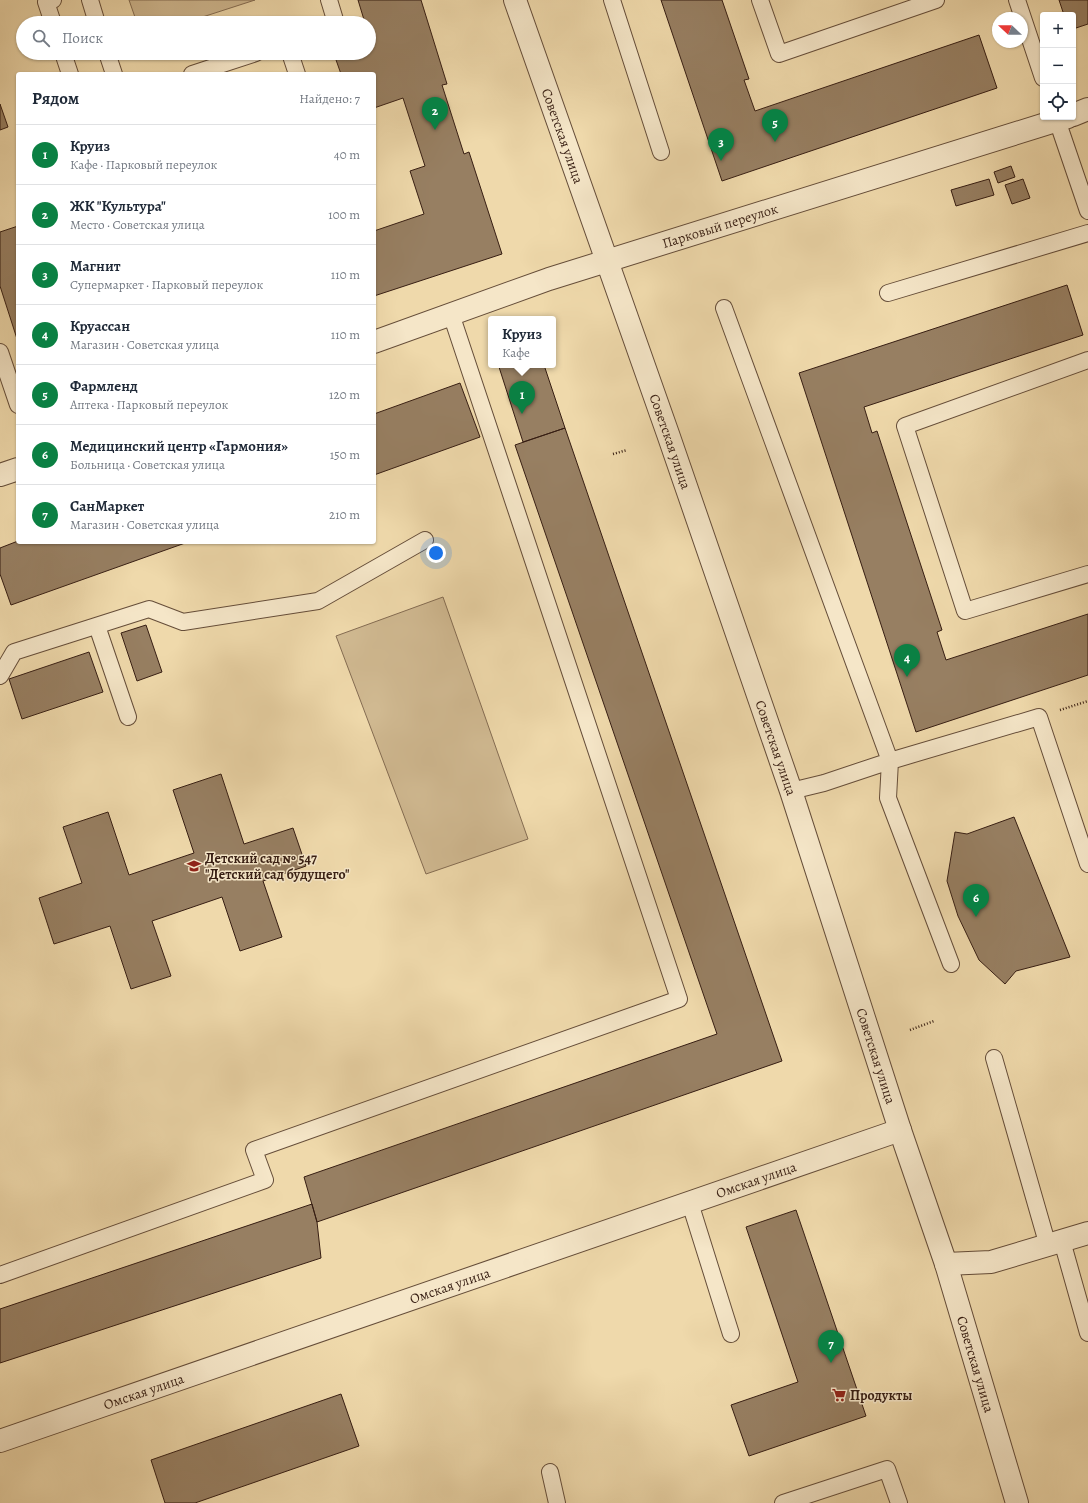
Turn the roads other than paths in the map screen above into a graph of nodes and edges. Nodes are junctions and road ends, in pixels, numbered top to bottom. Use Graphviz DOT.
graph roads {
  1 [pos="53,0"];
  2 [pos="90,0"];
  3 [pos="329,0"];
  4 [pos="515,0"];
  5 [pos="612,0"];
  6 [pos="760,0"];
  7 [pos="936,0"];
  8 [pos="1018,0"];
  9 [pos="51,16"];
  10 [pos="95,16"];
  11 [pos="334,16"];
  12 [pos="65,60"];
  13 [pos="109,60"];
  14 [pos="240,60"];
  15 [pos="292,60"];
  16 [pos="1040,69"];
  17 [pos="218,70"];
  18 [pos="69,72"];
  19 [pos="113,72"];
  20 [pos="205,72"];
  21 [pos="296,72"];
  22 [pos="1088,109"];
  23 [pos="1076,113"];
  24 [pos="1054,120"];
  25 [pos="1064,120"];
  26 [pos="661,152"];
  27 [pos="1088,211"];
  28 [pos="1088,233"];
  29 [pos="608,261"];
  30 [pos="888,293"];
  31 [pos="724,308"];
  32 [pos="451,314"];
  33 [pos="376,341"];
  34 [pos="0,352"];
  35 [pos="1088,360"];
  36 [pos="16,399"];
  37 [pos="16,470"];
  38 [pos="0,475"];
  39 [pos="425,540"];
  40 [pos="1088,574"];
  41 [pos="97,626"];
  42 [pos="1,668"];
  43 [pos="128,717"];
  44 [pos="890,761"];
  45 [pos="790,791"];
  46 [pos="1088,864"];
  47 [pos="951,964"];
  48 [pos="994,1058"];
  49 [pos="900,1130"];
  50 [pos="690,1203"];
  51 [pos="1088,1233"];
  52 [pos="1055,1243"];
  53 [pos="946,1264"];
  54 [pos="0,1275"];
  55 [pos="1088,1333"];
  56 [pos="731,1334"];
  57 [pos="0,1441"];
  58 [pos="550,1472"];
  59 [pos="1013,1502"];
  60 [pos="557,1503"];
  61 [pos="783,1503"];
  62 [pos="899,1503"];
  1 -- 9 [label="lane"];
  2 -- 10 [label="lane"];
  3 -- 11 [label="lane"];
  4 -- 29 [label="street, Советская улица"];
  5 -- 26 [label="lane"];
  6 -- 7 [label="lane"];
  8 -- 16 [label="lane"];
  12 -- 18 [label="lane"];
  13 -- 19 [label="lane"];
  14 -- 17 [label="lane"];
  15 -- 21 [label="lane"];
  17 -- 20 [label="lane"];
  22 -- 23 [label="street, Парковый переулок"];
  24 -- 29 [label="street, Парковый переулок"];
  25 -- 27 [label="lane"];
  28 -- 30 [label="lane"];
  29 -- 32 [label="street, Парковый переулок"];
  29 -- 45 [label="street, Советская улица"];
  31 -- 44 [label="lane"];
  32 -- 33 [label="street, Парковый переулок"];
  32 -- 54 [label="lane"];
  34 -- 36 [label="lane"];
  35 -- 40 [label="lane"];
  37 -- 38 [label="street"];
  39 -- 41 [label="lane"];
  41 -- 42 [label="lane"];
  41 -- 43 [label="lane"];
  44 -- 45 [label="lane"];
  44 -- 46 [label="lane"];
  44 -- 47 [label="lane"];
  45 -- 49 [label="street, Советская улица"];
  48 -- 52 [label="lane"];
  49 -- 50 [label="street, Омская улица"];
  49 -- 53 [label="street, Советская улица"];
  50 -- 56 [label="lane"];
  50 -- 57 [label="street, Омская улица"];
  51 -- 52 [label="street"];
  52 -- 53 [label="street"];
  52 -- 55 [label="lane"];
  53 -- 59 [label="street, Советская улица"];
  58 -- 60 [label="lane"];
  61 -- 62 [label="lane"];
}
